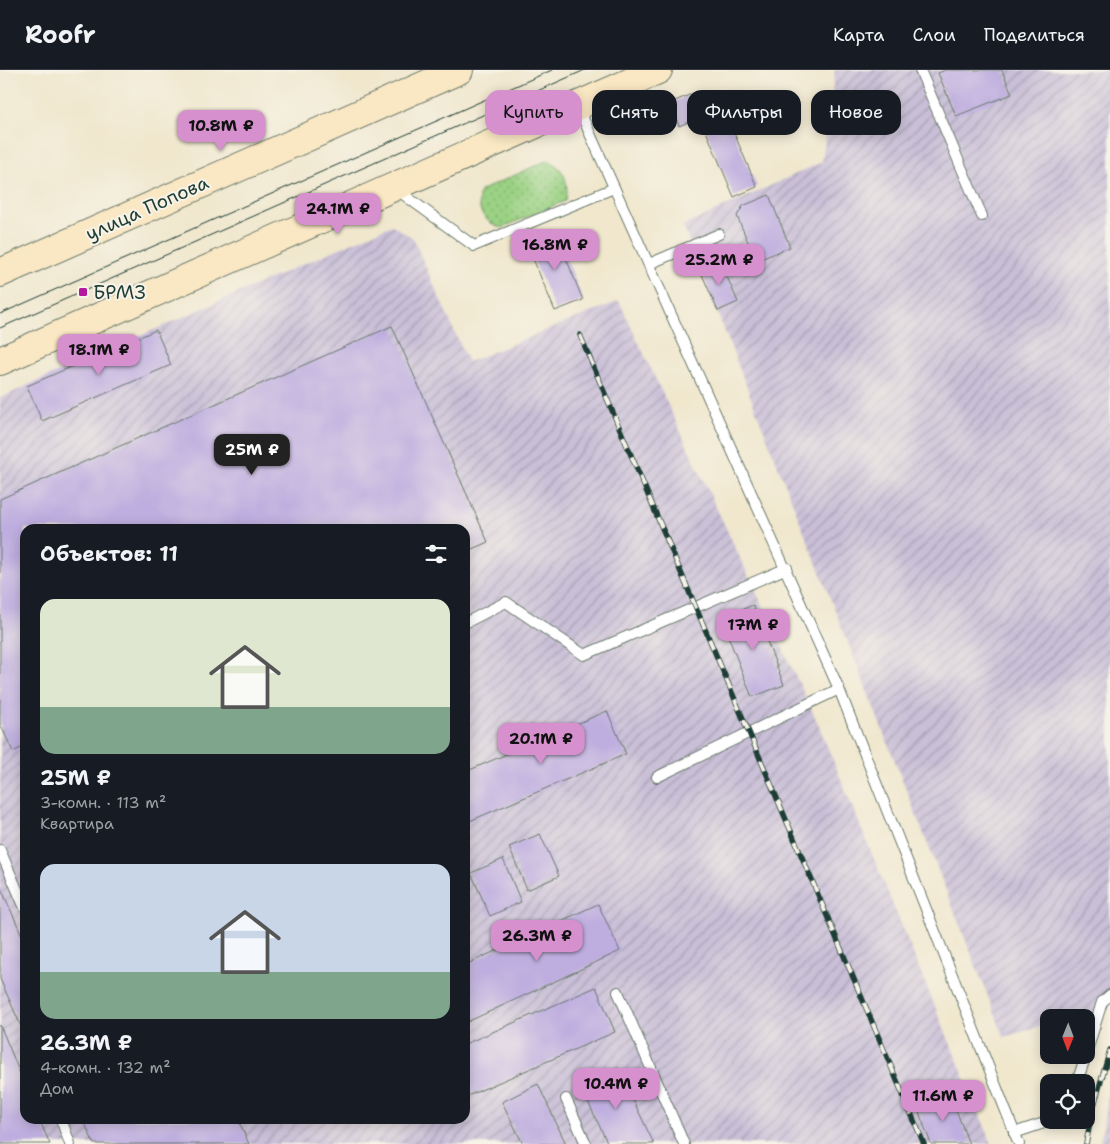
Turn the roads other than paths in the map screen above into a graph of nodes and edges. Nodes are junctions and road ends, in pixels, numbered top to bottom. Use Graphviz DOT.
graph roads {
  1 [pos="459,70"];
  2 [pos="658,70"];
  3 [pos="920,70"];
  4 [pos="582,104"];
  5 [pos="582,115"];
  6 [pos="512,135"];
  7 [pos="393,187"];
  8 [pos="614,188"];
  9 [pos="982,216"];
  10 [pos="719,234"];
  11 [pos="649,264"];
  12 [pos="0,272"];
  13 [pos="0,361"];
  14 [pos="787,568"];
  15 [pos="470,620"];
  16 [pos="840,689"];
  17 [pos="657,777"];
  18 [pos="0,850"];
  19 [pos="20,896"];
  20 [pos="618,992"];
  21 [pos="1110,995"];
  22 [pos="1095,1025"];
  23 [pos="566,1099"];
  24 [pos="63,1124"];
  25 [pos="1040,1124"];
  26 [pos="1014,1132"];
  27 [pos="70,1144"];
  28 [pos="586,1144"];
  29 [pos="684,1144"];
  30 [pos="1019,1144"];
  1 -- 12 [label="main road, улица Попова"];
  2 -- 4 [label="main road"];
  3 -- 9 [label="lane"];
  5 -- 8 [label="lane"];
  6 -- 7 [label="main road"];
  7 -- 8 [label="lane"];
  7 -- 13 [label="main road"];
  8 -- 11 [label="lane"];
  10 -- 11 [label="lane"];
  11 -- 14 [label="lane"];
  14 -- 15 [label="lane"];
  14 -- 16 [label="lane"];
  16 -- 17 [label="lane"];
  16 -- 26 [label="lane"];
  18 -- 19 [label="lane"];
  20 -- 29 [label="lane"];
  21 -- 22 [label="lane"];
  23 -- 28 [label="lane"];
  24 -- 27 [label="lane"];
  25 -- 26 [label="lane"];
  26 -- 30 [label="lane"];
}
